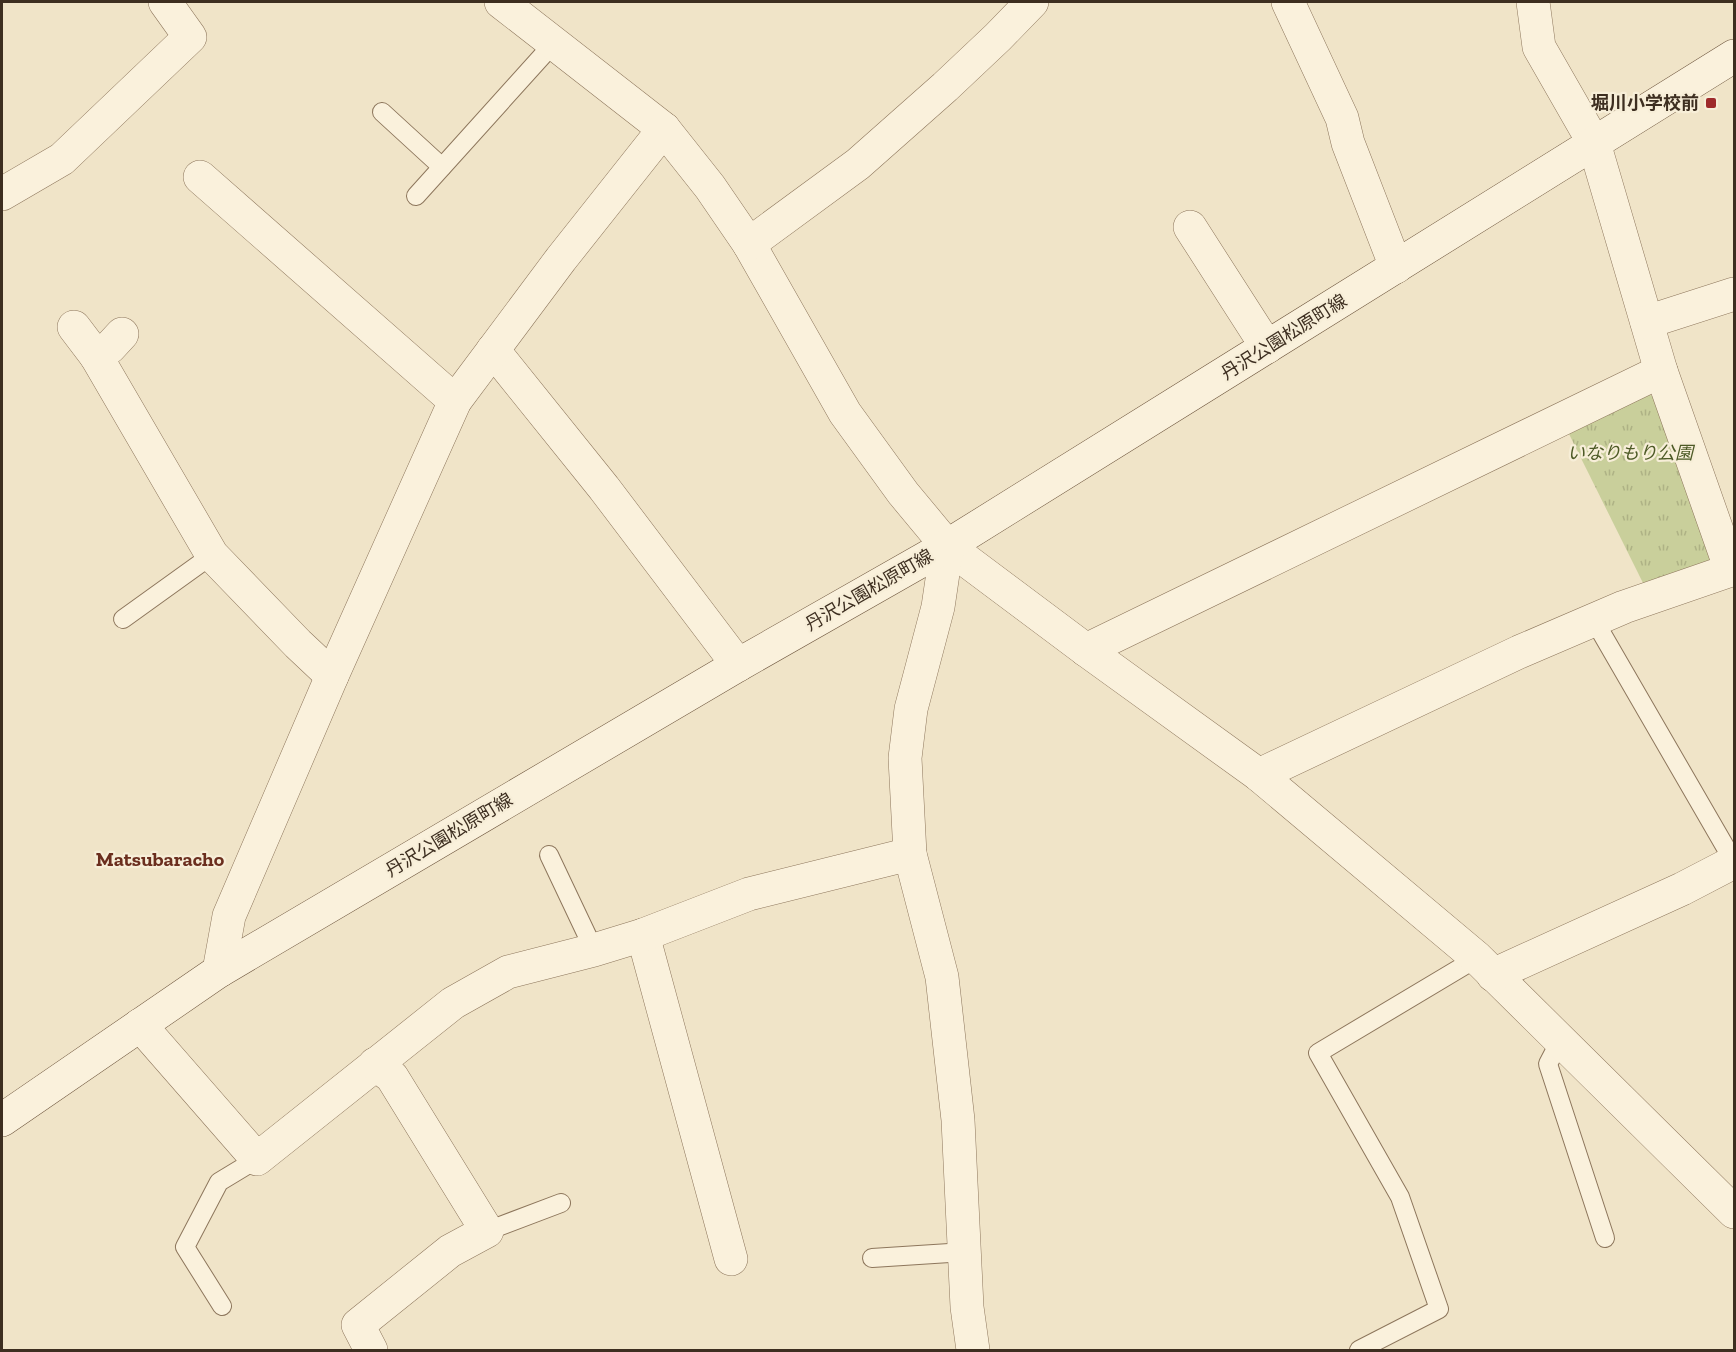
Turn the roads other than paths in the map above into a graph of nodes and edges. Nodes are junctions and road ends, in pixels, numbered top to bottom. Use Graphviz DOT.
graph roads {
  1 [pos="165,2"];
  2 [pos="501,2"];
  3 [pos="1032,2"];
  4 [pos="1288,2"];
  5 [pos="1533,2"];
  6 [pos="553,44"];
  7 [pos="1734,56"];
  8 [pos="382,112"];
  9 [pos="664,129"];
  10 [pos="1594,143"];
  11 [pos="442,167"];
  12 [pos="200,177"];
  13 [pos="2,194"];
  14 [pos="416,196"];
  15 [pos="1190,226"];
  16 [pos="749,244"];
  17 [pos="1396,267"];
  18 [pos="1734,294"];
  19 [pos="1647,322"];
  20 [pos="74,327"];
  21 [pos="122,334"];
  22 [pos="1267,347"];
  23 [pos="494,350"];
  24 [pos="96,356"];
  25 [pos="1661,371"];
  26 [pos="455,401"];
  27 [pos="947,546"];
  28 [pos="212,555"];
  29 [pos="1733,569"];
  30 [pos="123,619"];
  31 [pos="1594,620"];
  32 [pos="1086,650"];
  33 [pos="738,664"];
  34 [pos="332,676"];
  35 [pos="1259,775"];
  36 [pos="910,854"];
  37 [pos="549,855"];
  38 [pos="1734,862"];
  39 [pos="643,935"];
  40 [pos="594,950"];
  41 [pos="1485,966"];
  42 [pos="219,972"];
  43 [pos="140,1025"];
  44 [pos="1560,1041"];
  45 [pos="375,1064"];
  46 [pos="2,1120"];
  47 [pos="257,1159"];
  48 [pos="561,1203"];
  49 [pos="1734,1212"];
  50 [pos="487,1231"];
  51 [pos="1605,1238"];
  52 [pos="965,1252"];
  53 [pos="872,1258"];
  54 [pos="731,1259"];
  55 [pos="222,1306"];
  56 [pos="371,1350"];
  57 [pos="973,1350"];
  58 [pos="1359,1350"];
  1 -- 13 [label="street"];
  2 -- 6 [label="street"];
  3 -- 16 [label="street"];
  4 -- 17 [label="street"];
  5 -- 10 [label="street"];
  6 -- 9 [label="street"];
  6 -- 11 [label="lane"];
  7 -- 10 [label="street, 丹沢公園松原町線"];
  8 -- 11 [label="lane"];
  9 -- 16 [label="street"];
  9 -- 23 [label="street"];
  10 -- 17 [label="street, 丹沢公園松原町線"];
  10 -- 19 [label="street"];
  11 -- 14 [label="lane"];
  12 -- 26 [label="street"];
  15 -- 22 [label="street"];
  16 -- 27 [label="street"];
  17 -- 22 [label="street, 丹沢公園松原町線"];
  18 -- 19 [label="street"];
  19 -- 25 [label="street"];
  20 -- 24 [label="street"];
  21 -- 24 [label="street"];
  22 -- 27 [label="street, 丹沢公園松原町線"];
  23 -- 26 [label="street"];
  23 -- 33 [label="street"];
  24 -- 28 [label="street"];
  25 -- 29 [label="street"];
  25 -- 32 [label="street"];
  26 -- 34 [label="street"];
  27 -- 32 [label="street"];
  27 -- 33 [label="street, 丹沢公園松原町線"];
  27 -- 36 [label="street"];
  28 -- 30 [label="lane"];
  28 -- 34 [label="street"];
  29 -- 31 [label="street"];
  31 -- 35 [label="street"];
  31 -- 38 [label="lane"];
  32 -- 35 [label="street"];
  33 -- 42 [label="street, 丹沢公園松原町線"];
  34 -- 42 [label="street"];
  35 -- 41 [label="street"];
  36 -- 39 [label="street"];
  36 -- 52 [label="street"];
  37 -- 40 [label="lane"];
  38 -- 41 [label="street"];
  39 -- 40 [label="street"];
  39 -- 54 [label="street"];
  40 -- 45 [label="street"];
  41 -- 44 [label="street"];
  41 -- 58 [label="lane"];
  42 -- 43 [label="street, 丹沢公園松原町線"];
  43 -- 46 [label="street, 丹沢公園松原町線"];
  43 -- 47 [label="street"];
  44 -- 49 [label="street"];
  44 -- 51 [label="lane"];
  45 -- 47 [label="street"];
  45 -- 50 [label="street"];
  47 -- 55 [label="lane"];
  48 -- 50 [label="lane"];
  50 -- 56 [label="street"];
  52 -- 53 [label="lane"];
  52 -- 57 [label="street"];
}
